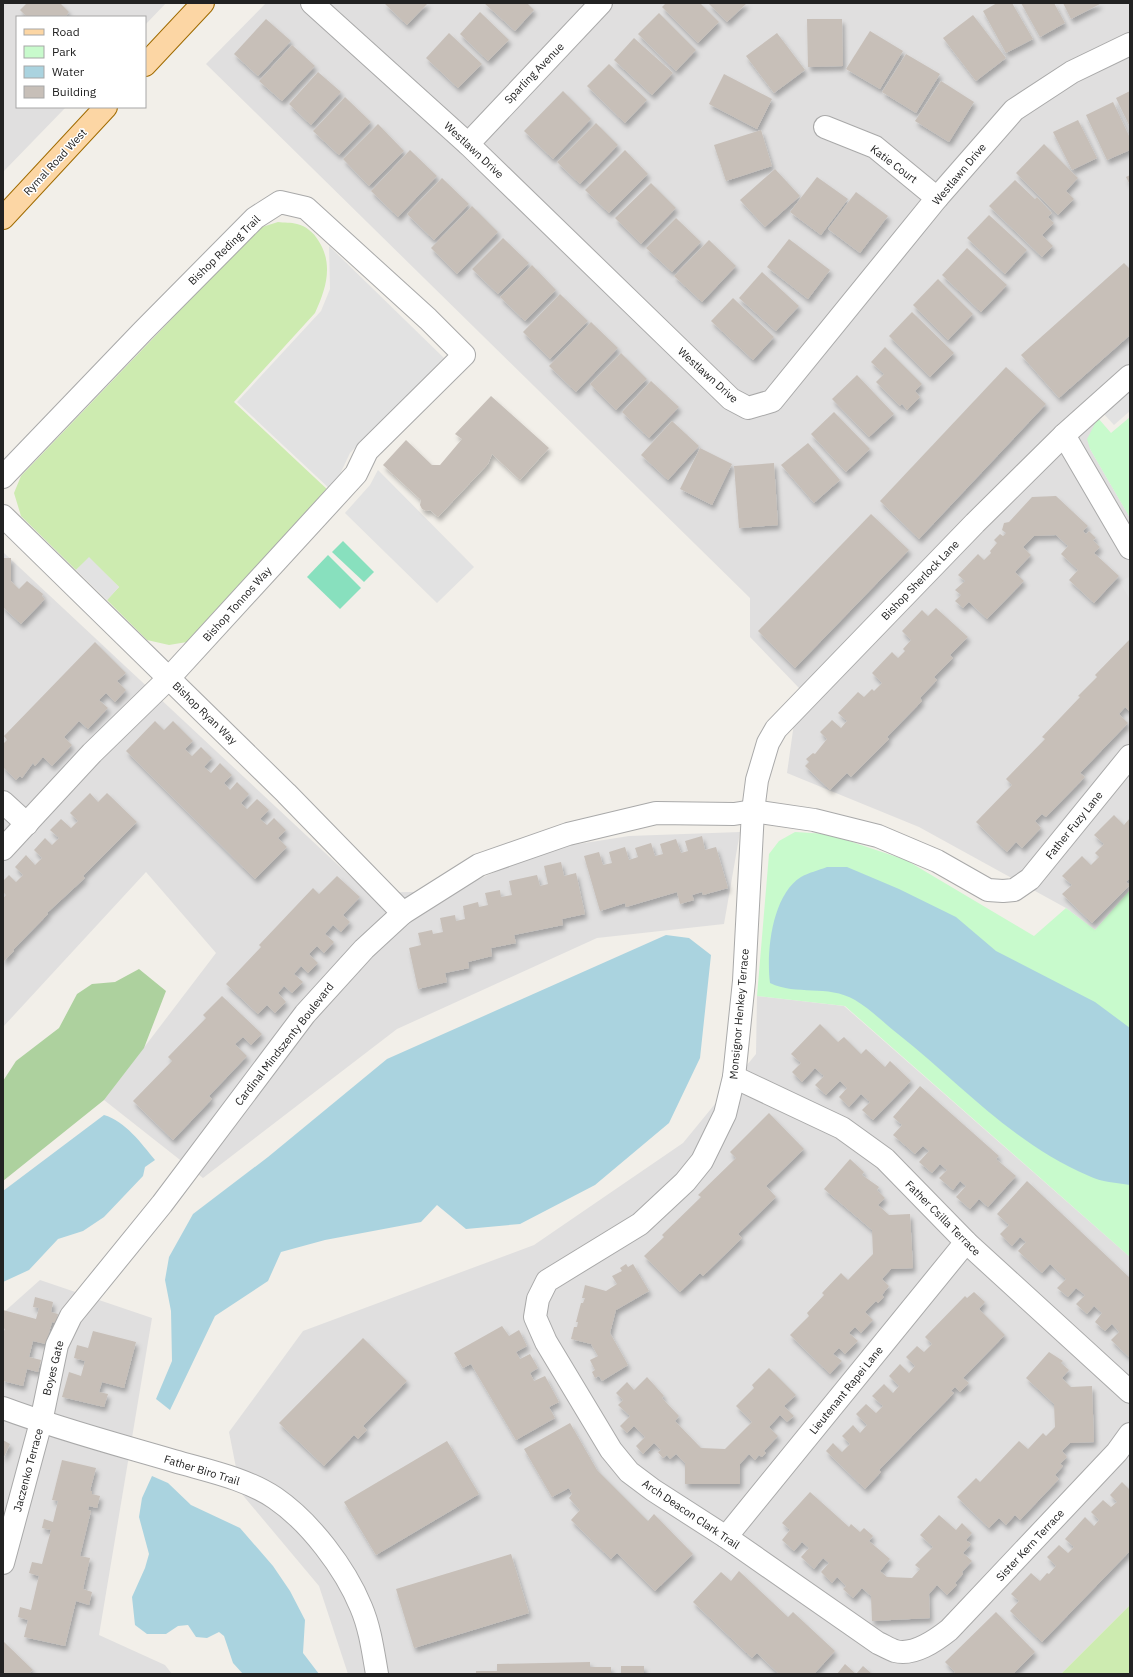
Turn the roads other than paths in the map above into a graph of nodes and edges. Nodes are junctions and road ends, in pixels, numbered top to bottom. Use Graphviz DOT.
graph roads {
  1 [pos="203,3"];
  2 [pos="312,3"];
  3 [pos="601,3"];
  4 [pos="1130,44"];
  5 [pos="146,64"];
  6 [pos="105,108"];
  7 [pos="825,127"];
  8 [pos="468,144"];
  9 [pos="937,198"];
  10 [pos="3,218"];
  11 [pos="464,355"];
  12 [pos="1130,376"];
  13 [pos="1064,435"];
  14 [pos="3,477"];
  15 [pos="3,516"];
  16 [pos="1130,548"];
  17 [pos="169,678"];
  18 [pos="1130,756"];
  19 [pos="3,802"];
  20 [pos="753,811"];
  21 [pos="27,824"];
  22 [pos="3,849"];
  23 [pos="1014,890"];
  24 [pos="403,913"];
  25 [pos="734,1077"];
  26 [pos="966,1242"];
  27 [pos="538,1299"];
  28 [pos="71,1316"];
  29 [pos="1130,1392"];
  30 [pos="3,1408"];
  31 [pos="41,1422"];
  32 [pos="1130,1434"];
  33 [pos="726,1537"];
  34 [pos="3,1564"];
  35 [pos="923,1647"];
  36 [pos="377,1674"];
  1 -- 5 [label="main road"];
  2 -- 8 [label="street, Westlawn Drive"];
  3 -- 8 [label="street, Sparling Avenue"];
  4 -- 9 [label="street, Westlawn Drive"];
  6 -- 10 [label="main road, Rymal Road West"];
  7 -- 9 [label="street, Katie Court"];
  8 -- 9 [label="street, Westlawn Drive"];
  11 -- 14 [label="street, Bishop Reding Trail"];
  11 -- 17 [label="street, Bishop Tonnos Way"];
  12 -- 13 [label="street, Bishop Sherlock Lane"];
  13 -- 16 [label="street"];
  13 -- 20 [label="street, Bishop Sherlock Lane"];
  15 -- 17 [label="street, Bishop Ryan Way"];
  17 -- 21 [label="street, Bishop Tonnos Way"];
  17 -- 24 [label="street, Bishop Ryan Way"];
  18 -- 23 [label="street, Father Fuzy Lane"];
  19 -- 21 [label="street"];
  20 -- 23 [label="street, Cardinal Mindszenty Boulevard"];
  20 -- 24 [label="street, Cardinal Mindszenty Boulevard"];
  20 -- 25 [label="street, Monsignor Henkey Terrace"];
  21 -- 22 [label="street, Bishop Tonnos Way"];
  24 -- 28 [label="street, Cardinal Mindszenty Boulevard"];
  25 -- 26 [label="street, Father Csilla Terrace"];
  25 -- 27 [label="street, Monsignor Henkey Terrace"];
  26 -- 29 [label="street, Father Csilla Terrace"];
  26 -- 33 [label="street, Lieutenant Rapei Lane"];
  27 -- 33 [label="street, Arch Deacon Clark Trail"];
  28 -- 31 [label="street, Boyes Gate"];
  30 -- 31 [label="street, Father Biro Trail"];
  31 -- 34 [label="street, Jaczenko Terrace"];
  31 -- 36 [label="street, Father Biro Trail"];
  32 -- 35 [label="street, Sister Kern Terrace"];
  33 -- 35 [label="street, Arch Deacon Clark Trail"];
}
